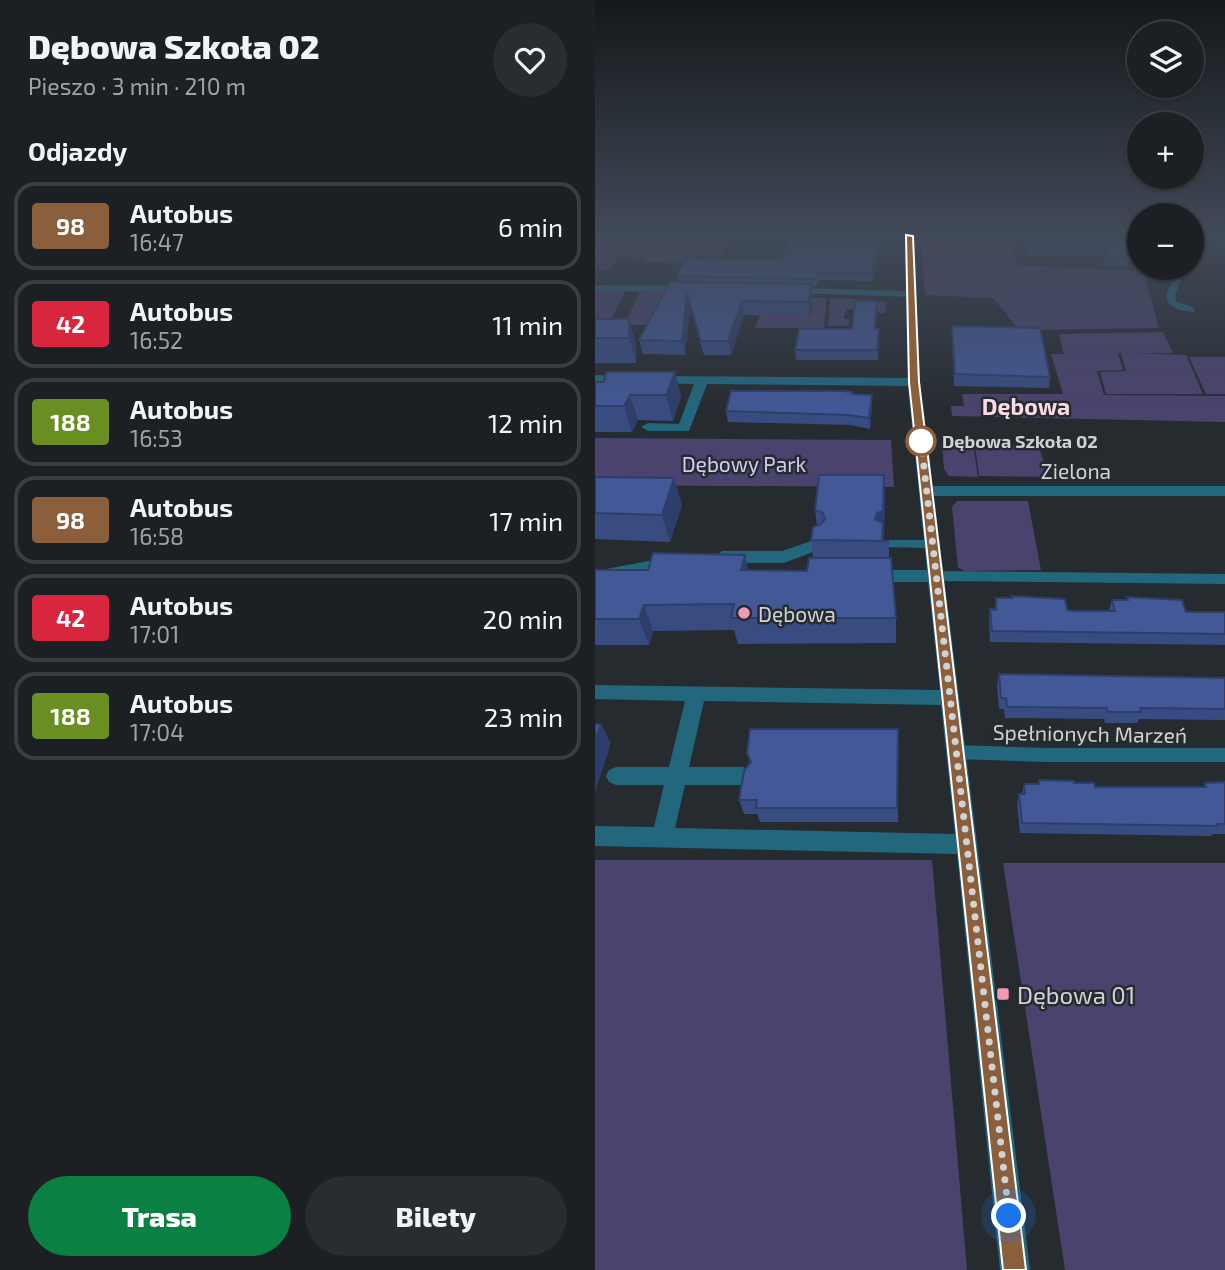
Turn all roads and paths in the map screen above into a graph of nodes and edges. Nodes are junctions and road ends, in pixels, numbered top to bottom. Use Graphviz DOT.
graph roads {
  1 [pos="911,295"];
  2 [pos="1169,295"];
  3 [pos="1191,310"];
  4 [pos="595,379"];
  5 [pos="702,380"];
  6 [pos="914,382"];
  7 [pos="648,427"];
  8 [pos="927,491"];
  9 [pos="1225,491"];
  10 [pos="817,544"];
  11 [pos="884,544"];
  12 [pos="933,544"];
  13 [pos="784,557"];
  14 [pos="802,569"];
  15 [pos="849,575"];
  16 [pos="937,576"];
  17 [pos="595,577"];
  18 [pos="1225,579"];
  19 [pos="595,692"];
  20 [pos="696,694"];
  21 [pos="950,698"];
  22 [pos="955,752"];
  23 [pos="1225,755"];
  24 [pos="677,775"];
  25 [pos="616,776"];
  26 [pos="743,776"];
  27 [pos="595,836"];
  28 [pos="662,838"];
  29 [pos="966,844"];
  30 [pos="1015,1270"];
  1 -- 6 [label="street"];
  2 -- 3 [label="lane"];
  4 -- 5 [label="street"];
  5 -- 6 [label="street"];
  5 -- 7 [label="street"];
  6 -- 8 [label="street"];
  8 -- 9 [label="street, Zielona"];
  8 -- 12 [label="street"];
  10 -- 13 [label="street"];
  11 -- 12 [label="lane"];
  12 -- 16 [label="street"];
  13 -- 14 [label="street"];
  13 -- 17 [label="street"];
  15 -- 16 [label="street"];
  16 -- 18 [label="lane"];
  16 -- 21 [label="street"];
  19 -- 20 [label="street"];
  20 -- 21 [label="street"];
  20 -- 24 [label="street"];
  21 -- 22 [label="street"];
  22 -- 23 [label="lane, Spełnionych Marzeń"];
  22 -- 29 [label="street"];
  24 -- 25 [label="street"];
  24 -- 26 [label="street"];
  24 -- 28 [label="street"];
  27 -- 28 [label="street"];
  28 -- 29 [label="street"];
  29 -- 30 [label="street"];
}
